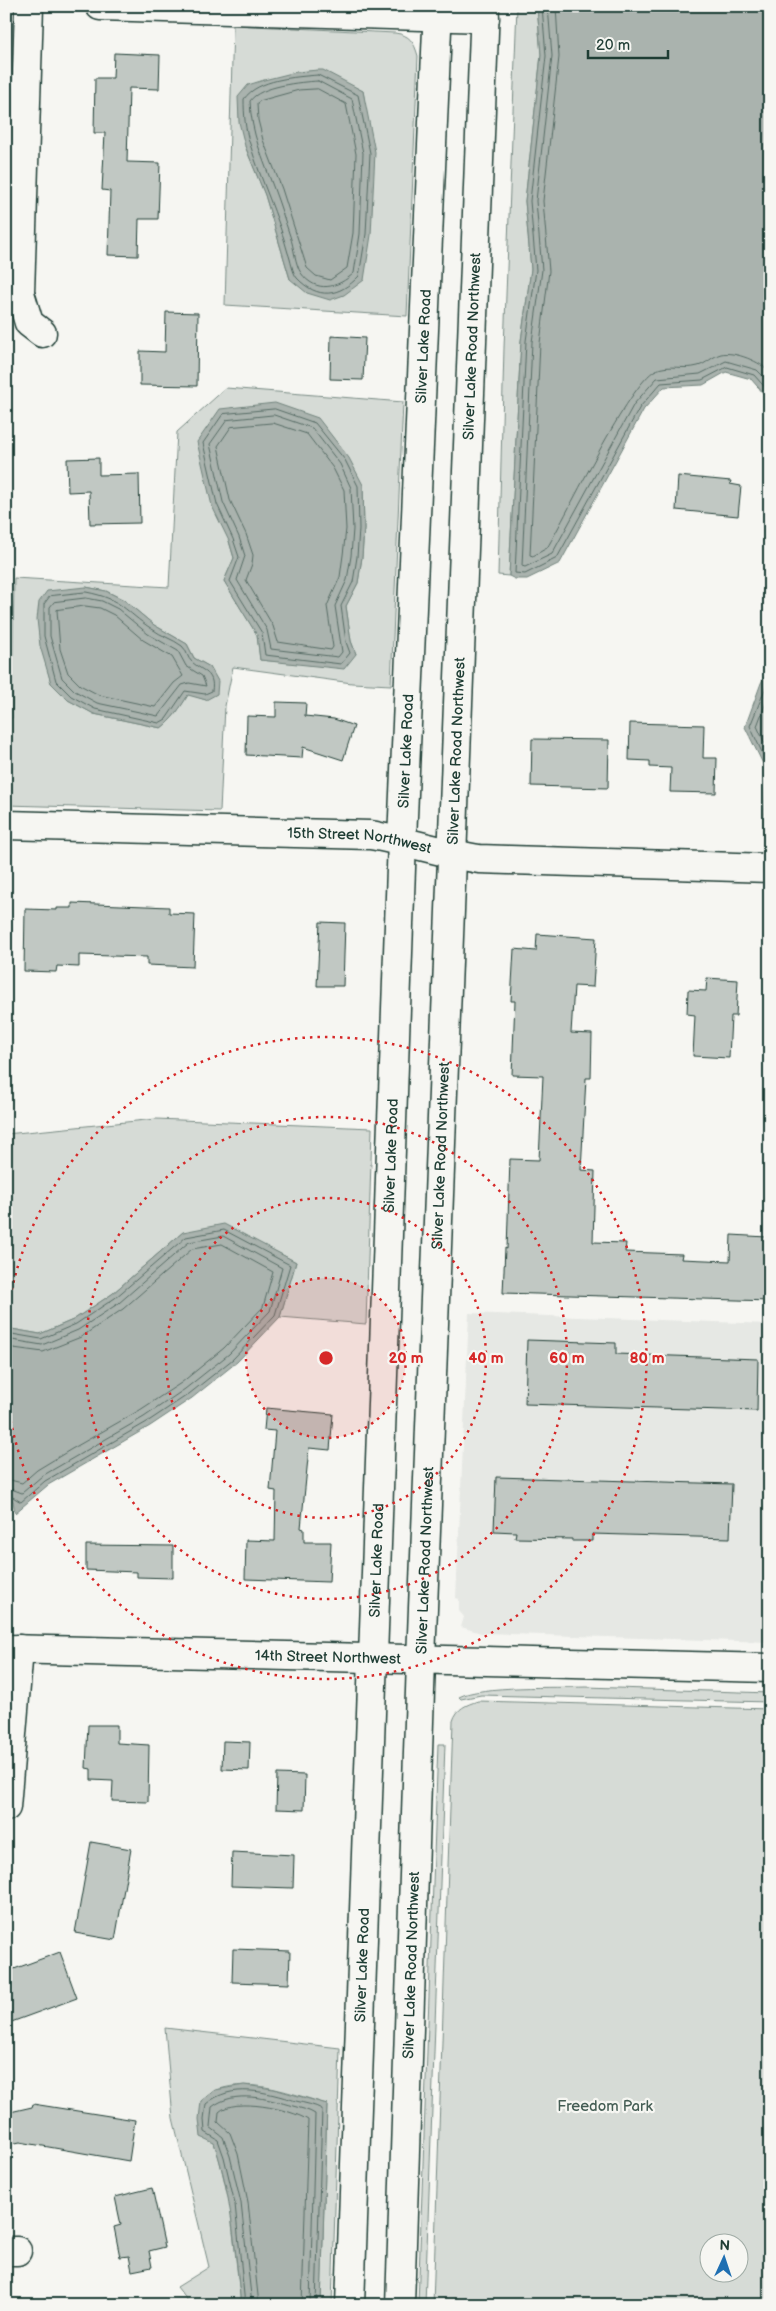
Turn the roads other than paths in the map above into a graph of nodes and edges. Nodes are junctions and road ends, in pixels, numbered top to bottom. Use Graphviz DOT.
graph roads {
  1 [pos="29,6"];
  2 [pos="100,6"];
  3 [pos="438,11"];
  4 [pos="485,12"];
  5 [pos="42,333"];
  6 [pos="6,825"];
  7 [pos="402,840"];
  8 [pos="451,854"];
  9 [pos="770,868"];
  10 [pos="12,1649"];
  11 [pos="372,1659"];
  12 [pos="421,1660"];
  13 [pos="770,1668"];
  14 [pos="6,1807"];
  15 [pos="350,2305"];
  16 [pos="400,2305"];
  1 -- 5 [label="main road"];
  2 -- 3 [label="main road"];
  3 -- 4 [label="main road"];
  3 -- 7 [label="main road, Silver Lake Road"];
  4 -- 8 [label="main road, Silver Lake Road Northwest"];
  6 -- 7 [label="main road, 15th Street Northwest"];
  7 -- 8 [label="main road, 15th Street Northwest"];
  7 -- 11 [label="main road, Silver Lake Road"];
  8 -- 9 [label="main road, 15th Street Northwest"];
  8 -- 12 [label="main road, Silver Lake Road Northwest"];
  10 -- 11 [label="main road, 14th Street Northwest"];
  10 -- 14 [label="main road"];
  11 -- 12 [label="main road, 14th Street Northwest"];
  11 -- 15 [label="main road, Silver Lake Road"];
  12 -- 13 [label="main road, 14th Street Northwest"];
  12 -- 16 [label="main road, Silver Lake Road Northwest"];
}
